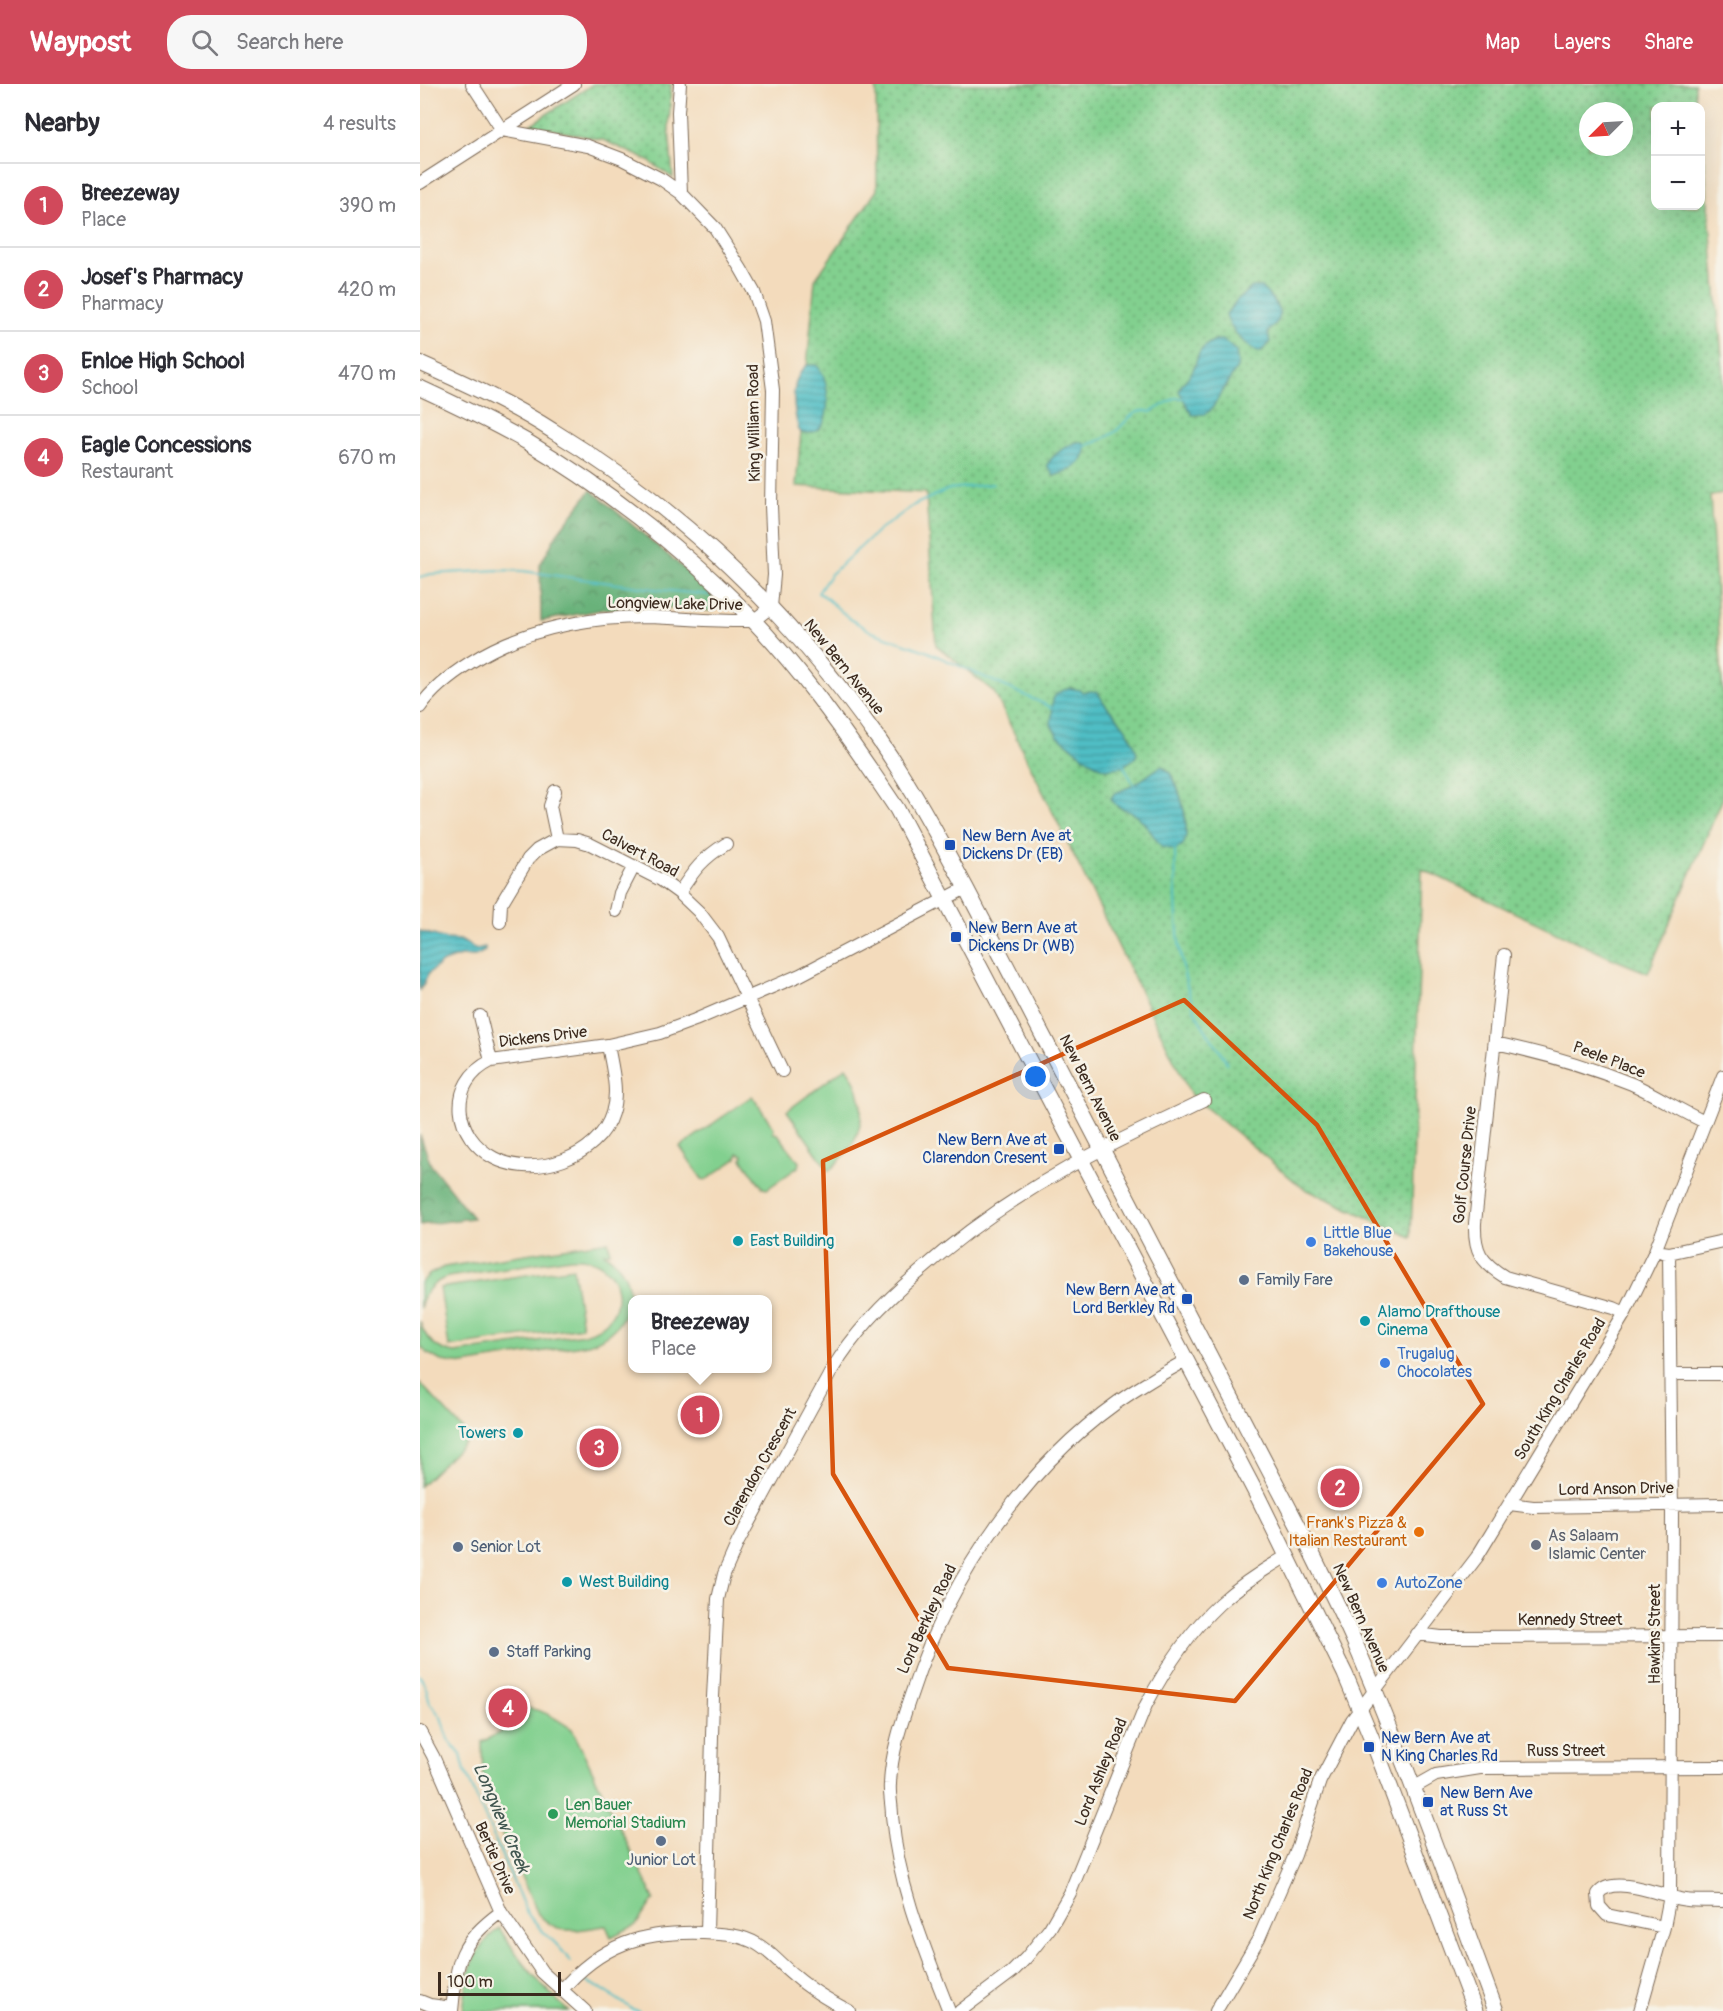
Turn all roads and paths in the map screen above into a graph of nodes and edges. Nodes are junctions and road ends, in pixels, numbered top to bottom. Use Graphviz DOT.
graph roads {
  1 [pos="472,84"];
  2 [pos="574,84"];
  3 [pos="681,84"];
  4 [pos="502,130"];
  5 [pos="420,183"];
  6 [pos="681,193"];
  7 [pos="420,363"];
  8 [pos="420,388"];
  9 [pos="771,607"];
  10 [pos="753,621"];
  11 [pos="420,707"];
  12 [pos="555,791"];
  13 [pos="557,839"];
  14 [pos="726,844"];
  15 [pos="634,866"];
  16 [pos="966,888"];
  17 [pos="680,893"];
  18 [pos="945,900"];
  19 [pos="616,911"];
  20 [pos="500,922"];
  21 [pos="1504,956"];
  22 [pos="747,997"];
  23 [pos="480,1016"];
  24 [pos="1496,1043"];
  25 [pos="608,1045"];
  26 [pos="491,1061"];
  27 [pos="782,1071"];
  28 [pos="1723,1076"];
  29 [pos="1204,1100"];
  30 [pos="1705,1122"];
  31 [pos="1102,1150"];
  32 [pos="1081,1160"];
  33 [pos="1723,1241"];
  34 [pos="1655,1251"];
  35 [pos="1670,1253"];
  36 [pos="1144,1283"];
  37 [pos="1625,1313"];
  38 [pos="1202,1346"];
  39 [pos="1185,1361"];
  40 [pos="1671,1374"];
  41 [pos="1723,1374"];
  42 [pos="1239,1414"];
  43 [pos="1241,1467"];
  44 [pos="1510,1504"];
  45 [pos="1672,1504"];
  46 [pos="1723,1504"];
  47 [pos="1306,1541"];
  48 [pos="1287,1556"];
  49 [pos="1340,1612"];
  50 [pos="1417,1634"];
  51 [pos="1672,1636"];
  52 [pos="1723,1636"];
  53 [pos="1374,1691"];
  54 [pos="1360,1708"];
  55 [pos="420,1732"];
  56 [pos="1672,1767"];
  57 [pos="1723,1767"];
  58 [pos="1413,1788"];
  59 [pos="1670,1896"];
  60 [pos="1723,1901"];
  61 [pos="501,1912"];
  62 [pos="1664,1927"];
  63 [pos="707,1933"];
  64 [pos="561,1990"];
  65 [pos="420,2001"];
  66 [pos="452,2009"];
  67 [pos="1473,2010"];
  68 [pos="585,2011"];
  69 [pos="849,2011"];
  70 [pos="949,2011"];
  71 [pos="960,2011"];
  72 [pos="1216,2011"];
  73 [pos="1496,2011"];
  74 [pos="1640,2011"];
  1 -- 4 [label="street"];
  2 -- 4 [label="street"];
  3 -- 6 [label="street"];
  4 -- 5 [label="street"];
  4 -- 6 [label="street, King William Road"];
  6 -- 9 [label="street, King William Road"];
  7 -- 9 [label="main road, New Bern Avenue"];
  8 -- 10 [label="main road"];
  9 -- 10 [label="street, Longview Lake Drive"];
  9 -- 16 [label="main road, New Bern Avenue"];
  10 -- 11 [label="street, Longview Lake Drive"];
  10 -- 18 [label="main road"];
  12 -- 13 [label="street"];
  13 -- 15 [label="street, Calvert Road"];
  13 -- 20 [label="street"];
  14 -- 17 [label="street"];
  15 -- 17 [label="street, Calvert Road"];
  15 -- 19 [label="street"];
  16 -- 18 [label="street, Dickens Drive"];
  16 -- 31 [label="main road, New Bern Avenue"];
  17 -- 22 [label="street, Calvert Road"];
  18 -- 22 [label="street, Dickens Drive"];
  18 -- 32 [label="main road"];
  21 -- 24 [label="street, Golf Course Drive"];
  22 -- 25 [label="street, Dickens Drive"];
  22 -- 27 [label="street, Calvert Road"];
  23 -- 26 [label="street"];
  24 -- 30 [label="street, Peele Place"];
  24 -- 37 [label="street, Golf Course Drive"];
  25 -- 26 [label="street, Dickens Drive"];
  25 -- 26 [label="street, Dickens Drive"];
  28 -- 30 [label="street, South King Charles Road"];
  29 -- 31 [label="street, Clarendon Crescent"];
  30 -- 34 [label="street, South King Charles Road"];
  31 -- 32 [label="street, Clarendon Crescent"];
  31 -- 38 [label="main road, New Bern Avenue"];
  32 -- 36 [label="main road"];
  32 -- 63 [label="street, Clarendon Crescent"];
  33 -- 35 [label="street"];
  34 -- 35 [label="street"];
  34 -- 37 [label="street, South King Charles Road"];
  35 -- 40 [label="street, Hawkins Street"];
  36 -- 38 [label="main road"];
  36 -- 39 [label="main road"];
  37 -- 44 [label="street, South King Charles Road"];
  38 -- 42 [label="main road, New Bern Avenue"];
  39 -- 42 [label="main road"];
  39 -- 43 [label="main road"];
  39 -- 70 [label="street, Lord Berkley Road"];
  40 -- 41 [label="street"];
  40 -- 45 [label="street, Hawkins Street"];
  42 -- 47 [label="main road, New Bern Avenue"];
  43 -- 47 [label="main road"];
  43 -- 48 [label="main road"];
  44 -- 45 [label="street, Lord Anson Drive"];
  44 -- 50 [label="street, South King Charles Road"];
  45 -- 46 [label="street, Lord Anson Drive"];
  45 -- 51 [label="street, Hawkins Street"];
  47 -- 49 [label="main road, New Bern Avenue"];
  48 -- 49 [label="main road"];
  48 -- 54 [label="main road"];
  48 -- 71 [label="street, Lord Ashley Road"];
  49 -- 53 [label="main road, New Bern Avenue"];
  50 -- 51 [label="street, Kennedy Street"];
  50 -- 53 [label="street, South King Charles Road"];
  51 -- 52 [label="street, Kennedy Street"];
  51 -- 56 [label="street, Hawkins Street"];
  53 -- 54 [label="street, North King Charles Road"];
  53 -- 58 [label="main road, New Bern Avenue"];
  54 -- 67 [label="main road"];
  54 -- 72 [label="street, North King Charles Road"];
  55 -- 61 [label="street, Bertie Drive"];
  56 -- 57 [label="street, Russ Street"];
  56 -- 58 [label="street, Russ Street"];
  56 -- 59 [label="street, Hawkins Street"];
  58 -- 73 [label="main road, New Bern Avenue"];
  59 -- 60 [label="street"];
  59 -- 62 [label="street, Hawkins Street"];
  59 -- 62 [label="street"];
  61 -- 64 [label="street, Bertie Drive"];
  61 -- 66 [label="street"];
  62 -- 74 [label="street, Hawkins Street"];
  63 -- 64 [label="street"];
  63 -- 69 [label="street"];
  64 -- 68 [label="street, Bertie Drive"];
  65 -- 66 [label="street"];
}
